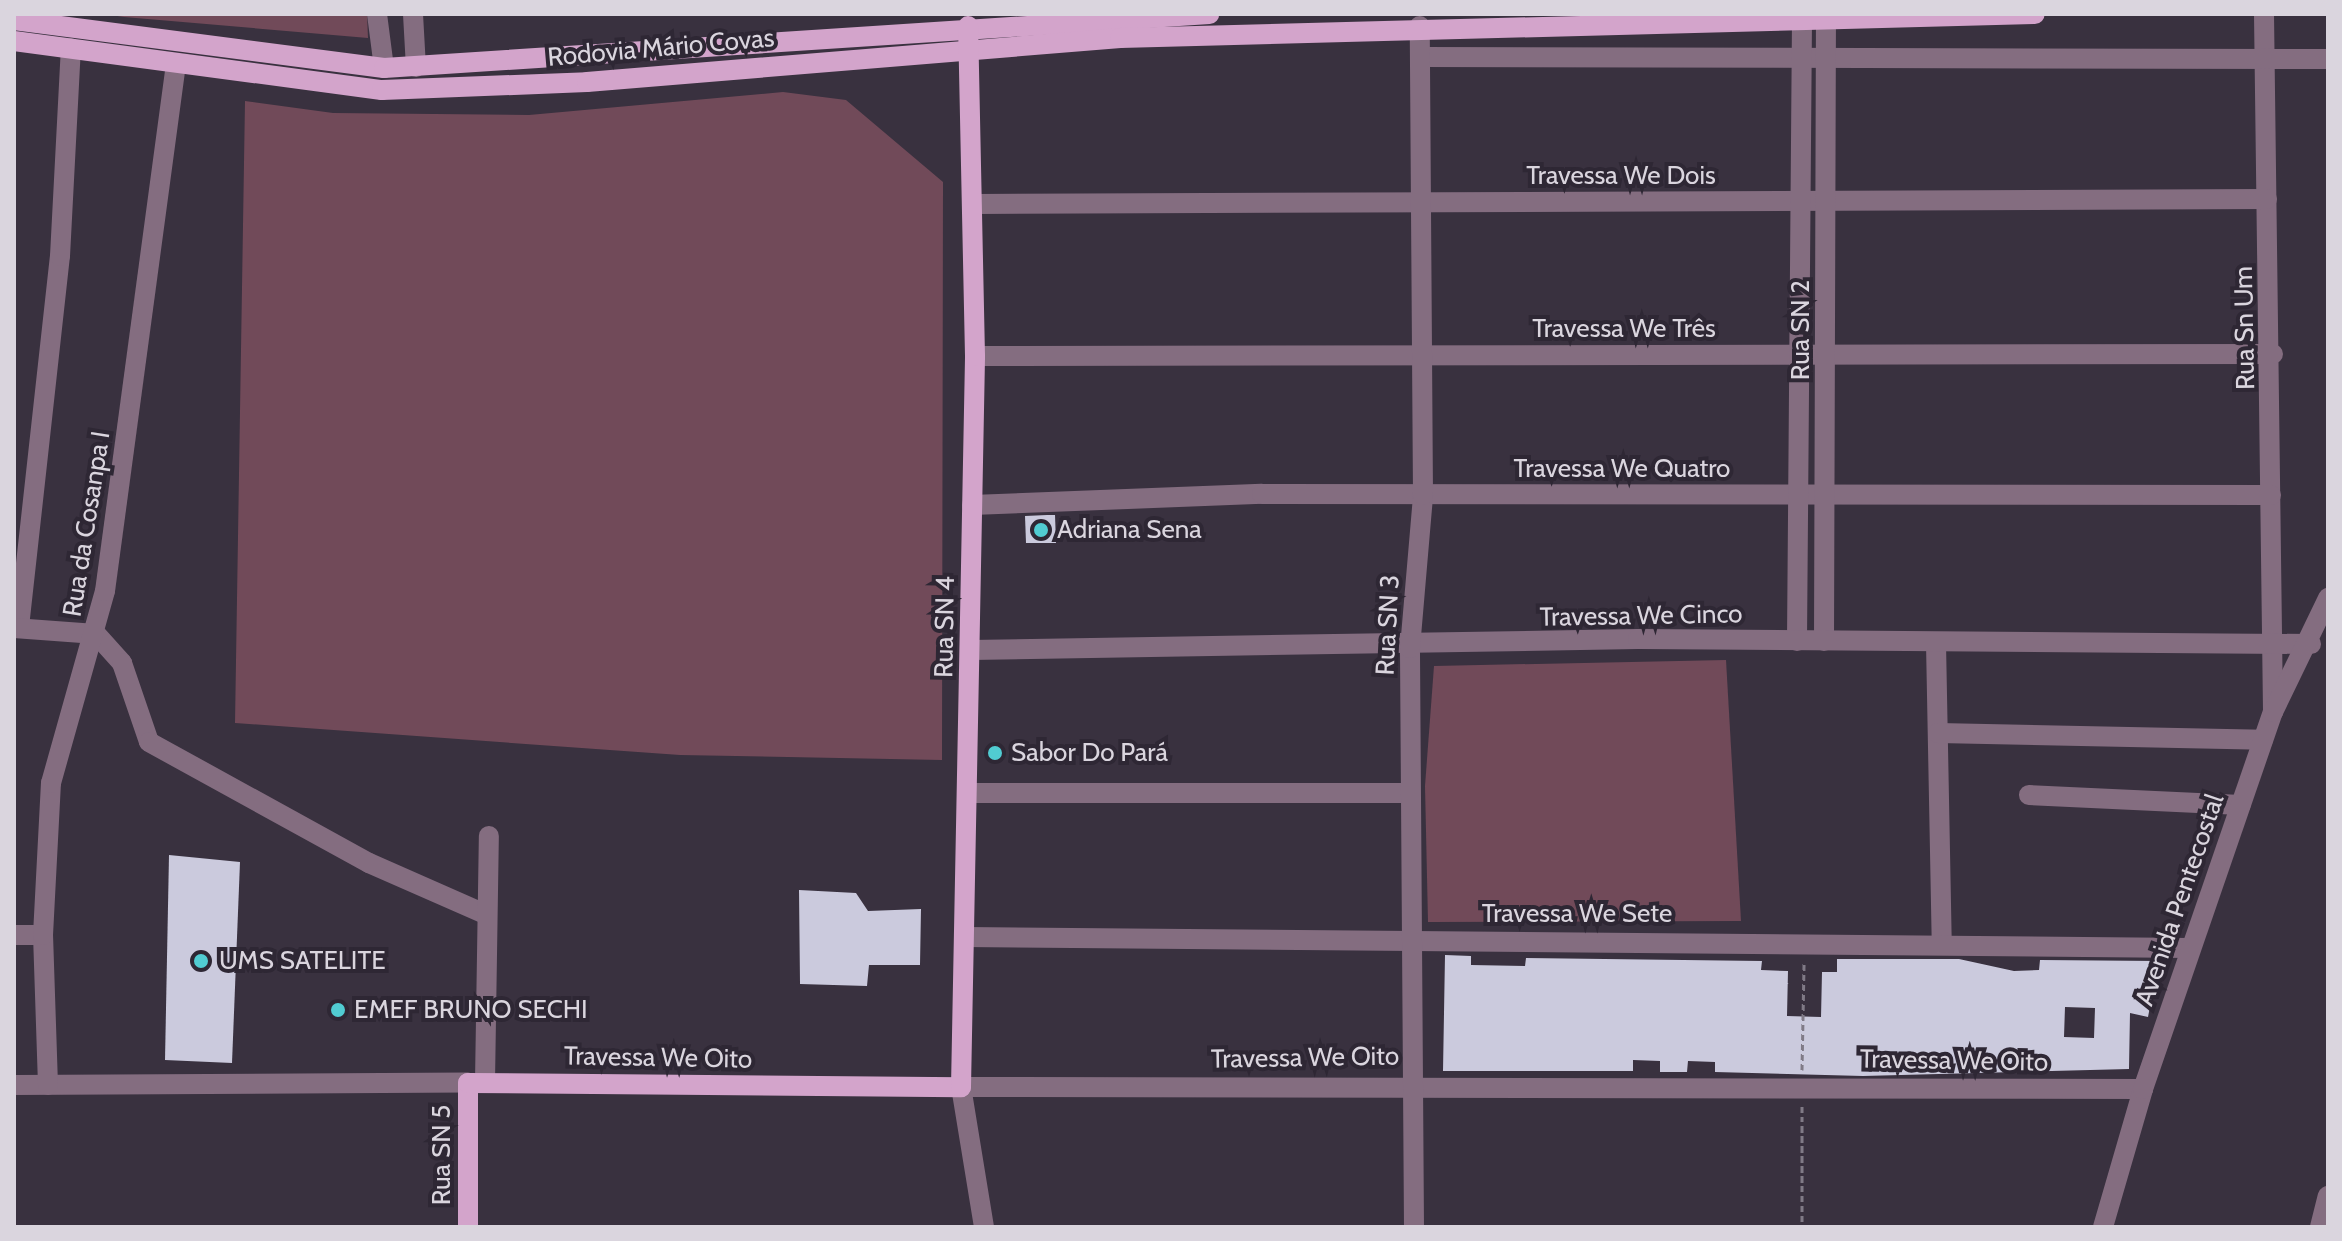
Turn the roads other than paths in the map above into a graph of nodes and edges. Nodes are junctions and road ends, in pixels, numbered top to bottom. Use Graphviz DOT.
graph roads {
  1 [pos="377,14"];
  2 [pos="413,14"];
  3 [pos="1209,14"];
  4 [pos="2035,14"];
  5 [pos="2264,14"];
  6 [pos="1107,16"];
  7 [pos="14,20"];
  8 [pos="1802,20"];
  9 [pos="1826,20"];
  10 [pos="1420,26"];
  11 [pos="968,36"];
  12 [pos="14,41"];
  13 [pos="71,48"];
  14 [pos="2266,53"];
  15 [pos="1802,56"];
  16 [pos="1826,56"];
  17 [pos="1422,57"];
  18 [pos="2328,59"];
  19 [pos="176,64"];
  20 [pos="416,67"];
  21 [pos="384,68"];
  22 [pos="2267,199"];
  23 [pos="1827,202"];
  24 [pos="1421,203"];
  25 [pos="1798,203"];
  26 [pos="975,204"];
  27 [pos="2273,354"];
  28 [pos="1799,355"];
  29 [pos="1828,355"];
  30 [pos="975,356"];
  31 [pos="1420,356"];
  32 [pos="1423,495"];
  33 [pos="1823,495"];
  34 [pos="2271,495"];
  35 [pos="1797,496"];
  36 [pos="972,505"];
  37 [pos="2328,598"];
  38 [pos="17,627"];
  39 [pos="96,634"];
  40 [pos="1797,641"];
  41 [pos="1824,641"];
  42 [pos="2273,641"];
  43 [pos="1936,643"];
  44 [pos="2311,644"];
  45 [pos="1410,648"];
  46 [pos="971,650"];
  47 [pos="2273,712"];
  48 [pos="1938,733"];
  49 [pos="2263,740"];
  50 [pos="967,793"];
  51 [pos="1410,793"];
  52 [pos="2029,795"];
  53 [pos="2241,805"];
  54 [pos="489,836"];
  55 [pos="485,914"];
  56 [pos="14,935"];
  57 [pos="43,935"];
  58 [pos="964,937"];
  59 [pos="1413,939"];
  60 [pos="1942,944"];
  61 [pos="2190,948"];
  62 [pos="476,1083"];
  63 [pos="1414,1083"];
  64 [pos="14,1085"];
  65 [pos="48,1085"];
  66 [pos="961,1087"];
  67 [pos="2143,1089"];
  68 [pos="2328,1196"];
  69 [pos="468,1227"];
  70 [pos="984,1227"];
  71 [pos="1414,1227"];
  72 [pos="2103,1227"];
  73 [pos="2320,1227"];
  1 -- 21 [label="street"];
  2 -- 20 [label="street"];
  3 -- 6 [label="main road, Rodovia Mário Covas"];
  4 -- 9 [label="main road, Rodovia Mário Covas"];
  5 -- 14 [label="street, Rua Sn Um"];
  6 -- 11 [label="main road, Rodovia Mário Covas"];
  7 -- 21 [label="main road, Rodovia Mário Covas"];
  8 -- 9 [label="main road, Rodovia Mário Covas"];
  8 -- 10 [label="main road, Rodovia Mário Covas"];
  8 -- 15 [label="street, Rua SN 2"];
  9 -- 16 [label="street, Rua SN 2"];
  10 -- 11 [label="main road, Rodovia Mário Covas"];
  10 -- 17 [label="street, Rua SN 3"];
  11 -- 19 [label="main road, Rodovia Mário Covas"];
  11 -- 20 [label="main road, Rodovia Mário Covas"];
  11 -- 26 [label="main road, Rua SN 4"];
  12 -- 13 [label="main road, Rodovia Mário Covas"];
  13 -- 19 [label="main road, Rodovia Mário Covas"];
  13 -- 38 [label="street"];
  14 -- 16 [label="street"];
  14 -- 18 [label="street"];
  14 -- 22 [label="street, Rua Sn Um"];
  15 -- 16 [label="street"];
  15 -- 17 [label="street"];
  15 -- 25 [label="street, Rua SN 2"];
  16 -- 23 [label="street, Rua SN 2"];
  17 -- 24 [label="street, Rua SN 3"];
  19 -- 39 [label="street, Rua da Cosanpa I"];
  20 -- 21 [label="main road, Rodovia Mário Covas"];
  22 -- 23 [label="street, Travessa We Dois"];
  22 -- 27 [label="street, Rua Sn Um"];
  23 -- 25 [label="street, Travessa We Dois"];
  23 -- 29 [label="street, Rua SN 2"];
  24 -- 25 [label="street, Travessa We Dois"];
  24 -- 26 [label="street, Travessa We Dois"];
  24 -- 31 [label="street, Rua SN 3"];
  25 -- 28 [label="street, Rua SN 2"];
  26 -- 30 [label="main road, Rua SN 4"];
  27 -- 29 [label="street, Travessa We Três"];
  27 -- 34 [label="street, Rua Sn Um"];
  28 -- 29 [label="street, Travessa We Três"];
  28 -- 31 [label="street, Travessa We Três"];
  28 -- 35 [label="street, Rua SN 2"];
  29 -- 33 [label="street, Rua SN 2"];
  30 -- 31 [label="street, Travessa We Três"];
  30 -- 36 [label="main road, Rua SN 4"];
  31 -- 32 [label="street, Rua SN 3"];
  32 -- 35 [label="street, Travessa We Quatro"];
  32 -- 36 [label="street, Travessa We Quatro"];
  32 -- 45 [label="street, Rua SN 3"];
  33 -- 34 [label="street, Travessa We Quatro"];
  33 -- 35 [label="street, Travessa We Quatro"];
  33 -- 41 [label="street, Rua SN 2"];
  34 -- 42 [label="street, Rua Sn Um"];
  35 -- 40 [label="street, Rua SN 2"];
  36 -- 46 [label="main road, Rua SN 4"];
  37 -- 44 [label="street, Avenida Pentecostal"];
  38 -- 39 [label="street"];
  39 -- 55 [label="street"];
  39 -- 57 [label="street, Rua da Cosanpa I"];
  40 -- 41 [label="street, Travessa We Cinco"];
  40 -- 45 [label="street, Travessa We Cinco"];
  41 -- 43 [label="street, Travessa We Cinco"];
  42 -- 43 [label="street, Travessa We Cinco"];
  42 -- 44 [label="street, Travessa We Cinco"];
  42 -- 47 [label="street, Rua Sn Um"];
  43 -- 48 [label="street"];
  44 -- 47 [label="street, Avenida Pentecostal"];
  45 -- 46 [label="street, Travessa We Cinco"];
  45 -- 51 [label="street, Rua SN 3"];
  46 -- 50 [label="main road, Rua SN 4"];
  47 -- 49 [label="street, Avenida Pentecostal"];
  48 -- 49 [label="street"];
  48 -- 60 [label="street"];
  49 -- 53 [label="street, Avenida Pentecostal"];
  50 -- 51 [label="street"];
  50 -- 58 [label="main road, Rua SN 4"];
  51 -- 59 [label="street, Rua SN 3"];
  52 -- 53 [label="street"];
  53 -- 61 [label="street, Avenida Pentecostal"];
  54 -- 55 [label="street"];
  55 -- 62 [label="street"];
  56 -- 57 [label="street"];
  57 -- 65 [label="street, Rua da Cosanpa I"];
  58 -- 59 [label="street, Travessa We Sete"];
  58 -- 66 [label="main road, Rua SN 4"];
  59 -- 60 [label="street, Travessa We Sete"];
  59 -- 63 [label="street, Rua SN 3"];
  60 -- 61 [label="street, Travessa We Sete"];
  61 -- 67 [label="street, Avenida Pentecostal"];
  62 -- 65 [label="street"];
  62 -- 66 [label="main road, Travessa We Oito"];
  62 -- 69 [label="main road, Rua SN 5"];
  63 -- 66 [label="street, Travessa We Oito"];
  63 -- 67 [label="street, Travessa We Oito"];
  63 -- 71 [label="street, Rua SN 3"];
  64 -- 65 [label="street"];
  66 -- 70 [label="street, Rua SN 4"];
  67 -- 72 [label="street, Avenida Pentecostal"];
  68 -- 73 [label="street"];
}
